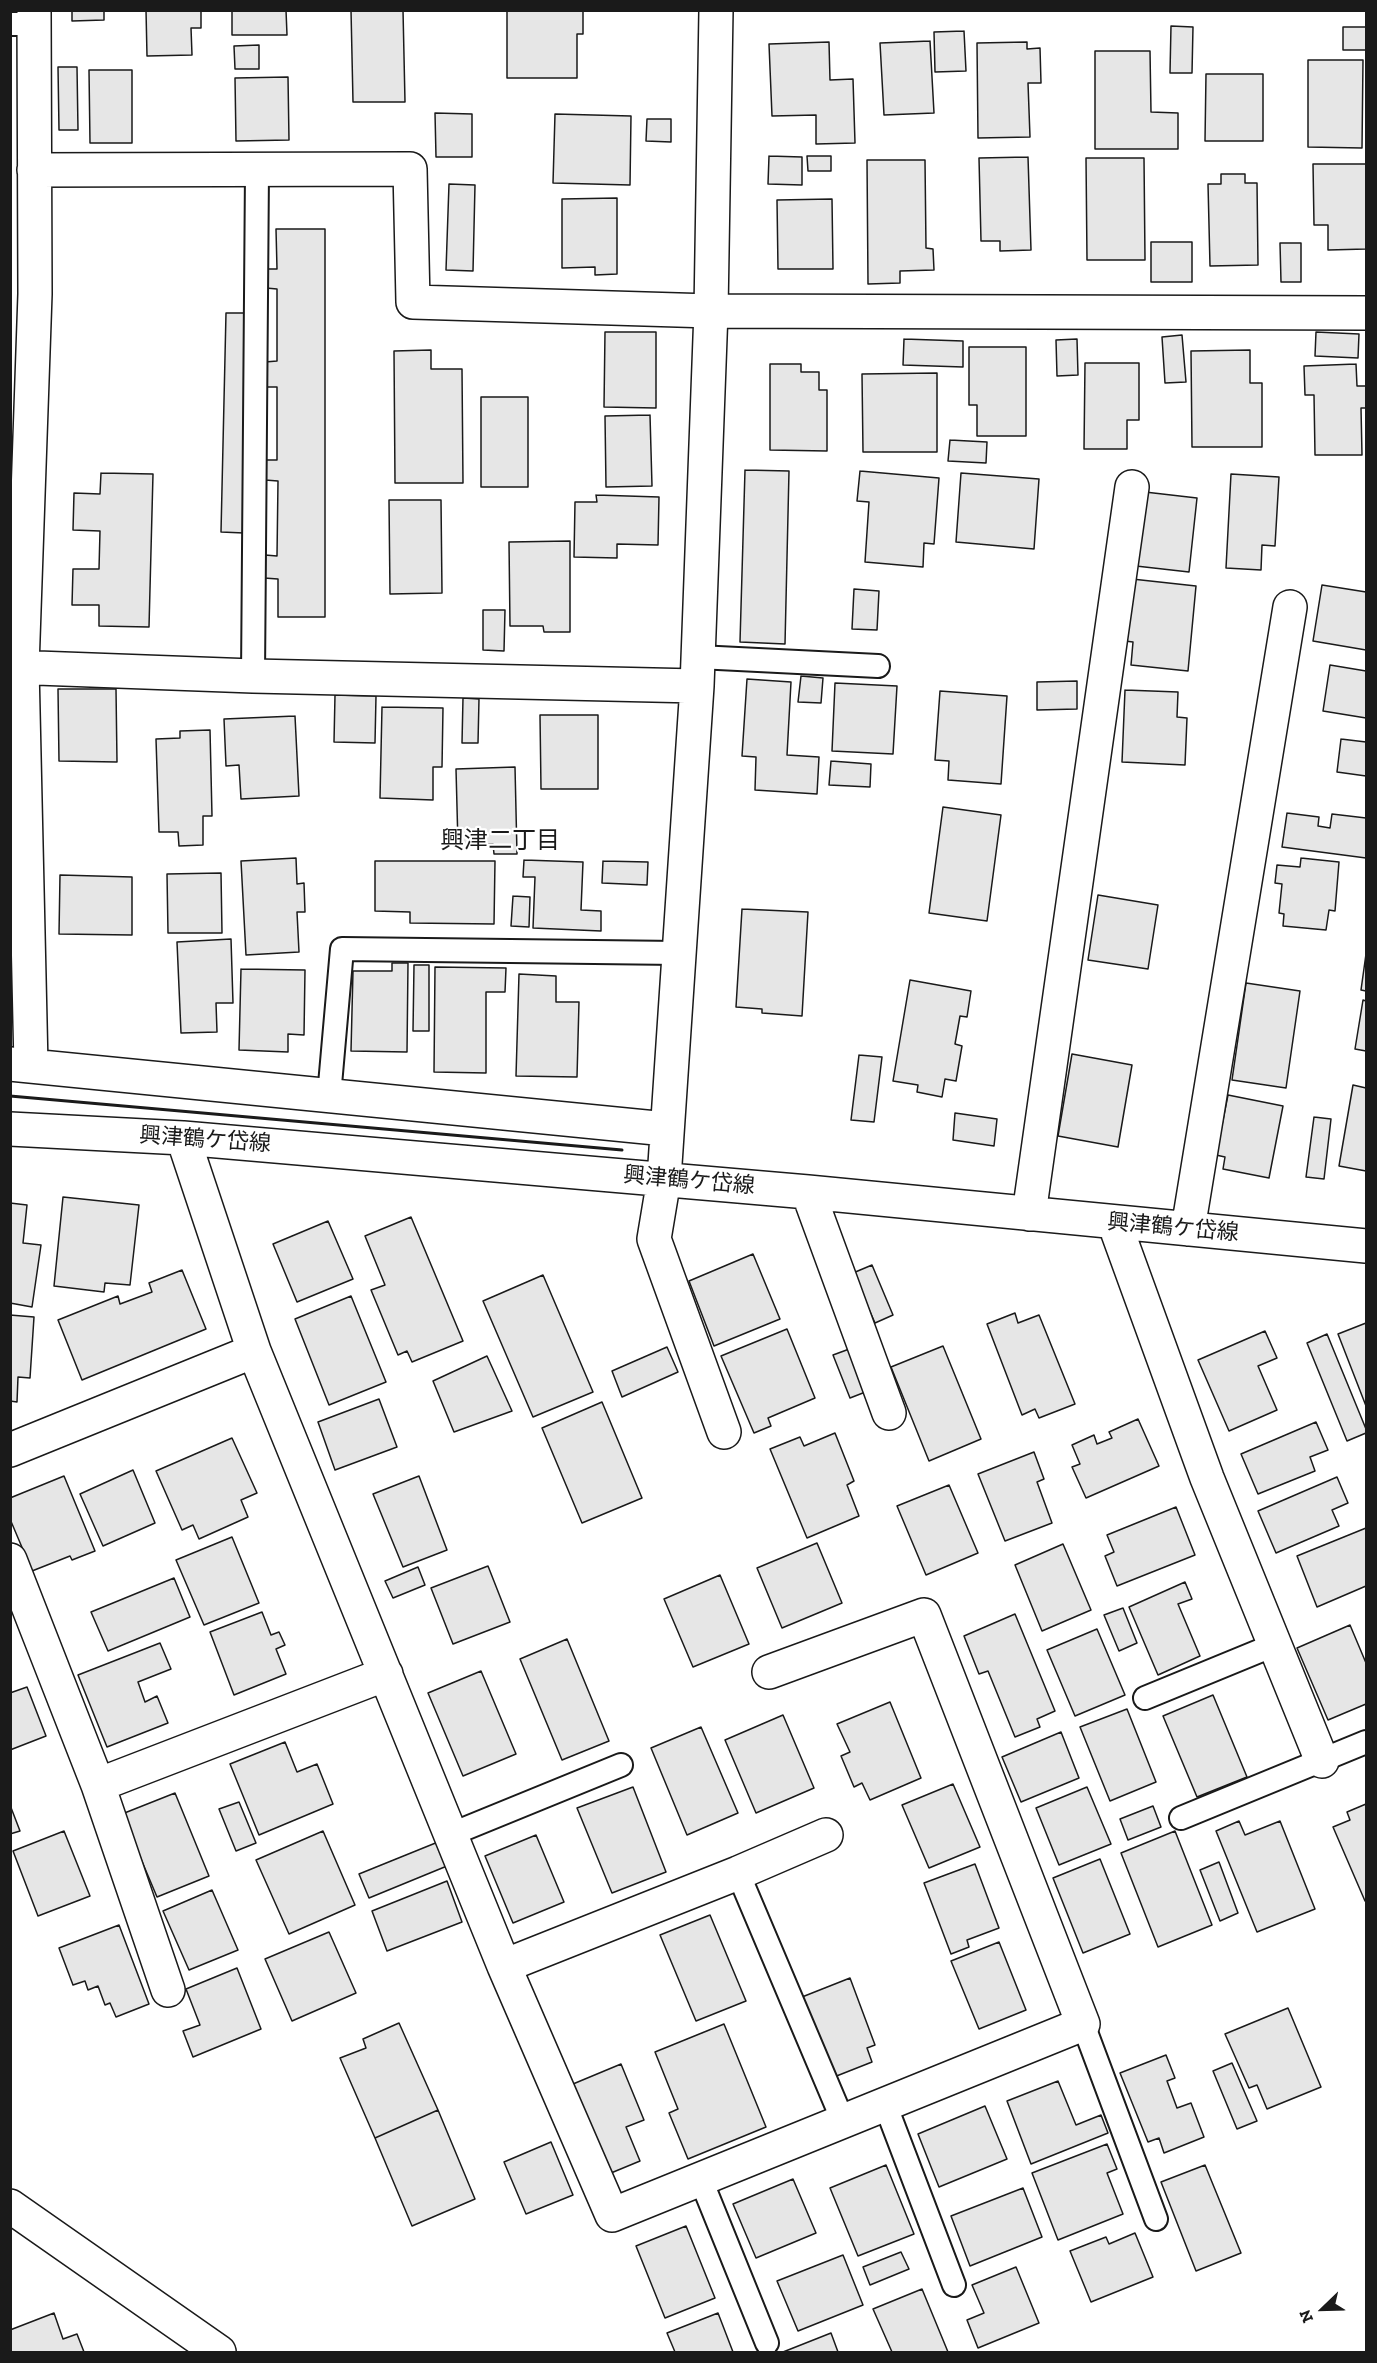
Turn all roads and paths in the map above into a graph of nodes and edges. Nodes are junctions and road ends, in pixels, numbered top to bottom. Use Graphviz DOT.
graph roads {
  1 [pos="716,10"];
  2 [pos="26,20"];
  3 [pos="34,170"];
  4 [pos="257,170"];
  5 [pos="23,294"];
  6 [pos="711,311"];
  7 [pos="1366,313"];
  8 [pos="1132,487"];
  9 [pos="1290,607"];
  10 [pos="878,666"];
  11 [pos="16,667"];
  12 [pos="698,671"];
  13 [pos="253,676"];
  14 [pos="678,953"];
  15 [pos="21,1065"];
  16 [pos="329,1096"];
  17 [pos="10,1129"];
  18 [pos="666,1129"];
  19 [pos="183,1138"];
  20 [pos="664,1179"];
  21 [pos="808,1192"];
  22 [pos="1029,1214"];
  23 [pos="1114,1222"];
  24 [pos="1188,1229"];
  25 [pos="1366,1246"];
  26 [pos="254,1351"];
  27 [pos="889,1413"];
  28 [pos="724,1432"];
  29 [pos="10,1450"];
  30 [pos="10,1560"];
  31 [pos="1274,1645"];
  32 [pos="769,1672"];
  33 [pos="386,1674"];
  34 [pos="1145,1698"];
  35 [pos="1366,1742"];
  36 [pos="1322,1761"];
  37 [pos="621,1765"];
  38 [pos="98,1785"];
  39 [pos="1181,1818"];
  40 [pos="452,1834"];
  41 [pos="826,1835"];
  42 [pos="738,1873"];
  43 [pos="504,1966"];
  44 [pos="168,1990"];
  45 [pos="1083,2024"];
  46 [pos="885,2104"];
  47 [pos="843,2121"];
  48 [pos="701,2180"];
  49 [pos="10,2206"];
  50 [pos="1155,2218"];
  51 [pos="954,2285"];
  52 [pos="767,2343"];
  53 [pos="214,2351"];
  1 -- 6 [label="street"];
  2 -- 3 [label="street"];
  3 -- 4 [label="street"];
  3 -- 5 [label="street"];
  4 -- 6 [label="street"];
  4 -- 13 [label="lane"];
  5 -- 11 [label="street"];
  6 -- 7 [label="street"];
  6 -- 12 [label="street"];
  8 -- 22 [label="street"];
  9 -- 24 [label="street"];
  10 -- 12 [label="lane"];
  11 -- 13 [label="street"];
  11 -- 15 [label="street"];
  12 -- 13 [label="street"];
  12 -- 14 [label="street"];
  14 -- 16 [label="lane"];
  14 -- 18 [label="street"];
  15 -- 16 [label="street"];
  16 -- 18 [label="street"];
  17 -- 19 [label="street, 興津鶴ケ岱線"];
  18 -- 20 [label="street"];
  19 -- 20 [label="street, 興津鶴ケ岱線"];
  19 -- 26 [label="street"];
  20 -- 21 [label="street, 興津鶴ケ岱線"];
  20 -- 28 [label="street"];
  21 -- 22 [label="street, 興津鶴ケ岱線"];
  21 -- 27 [label="street"];
  22 -- 23 [label="street, 興津鶴ケ岱線"];
  23 -- 24 [label="street, 興津鶴ケ岱線"];
  23 -- 31 [label="street"];
  24 -- 25 [label="street, 興津鶴ケ岱線"];
  26 -- 29 [label="street"];
  26 -- 33 [label="street"];
  30 -- 38 [label="street"];
  31 -- 34 [label="lane"];
  31 -- 36 [label="street"];
  32 -- 45 [label="street"];
  33 -- 38 [label="street"];
  33 -- 40 [label="street"];
  35 -- 36 [label="lane"];
  36 -- 39 [label="lane"];
  37 -- 40 [label="lane"];
  38 -- 44 [label="street"];
  40 -- 43 [label="street"];
  41 -- 42 [label="street"];
  42 -- 43 [label="street"];
  42 -- 47 [label="lane"];
  43 -- 48 [label="street"];
  45 -- 46 [label="street"];
  45 -- 50 [label="lane"];
  46 -- 47 [label="street"];
  46 -- 51 [label="lane"];
  47 -- 48 [label="street"];
  48 -- 52 [label="lane"];
  49 -- 53 [label="street"];
}
